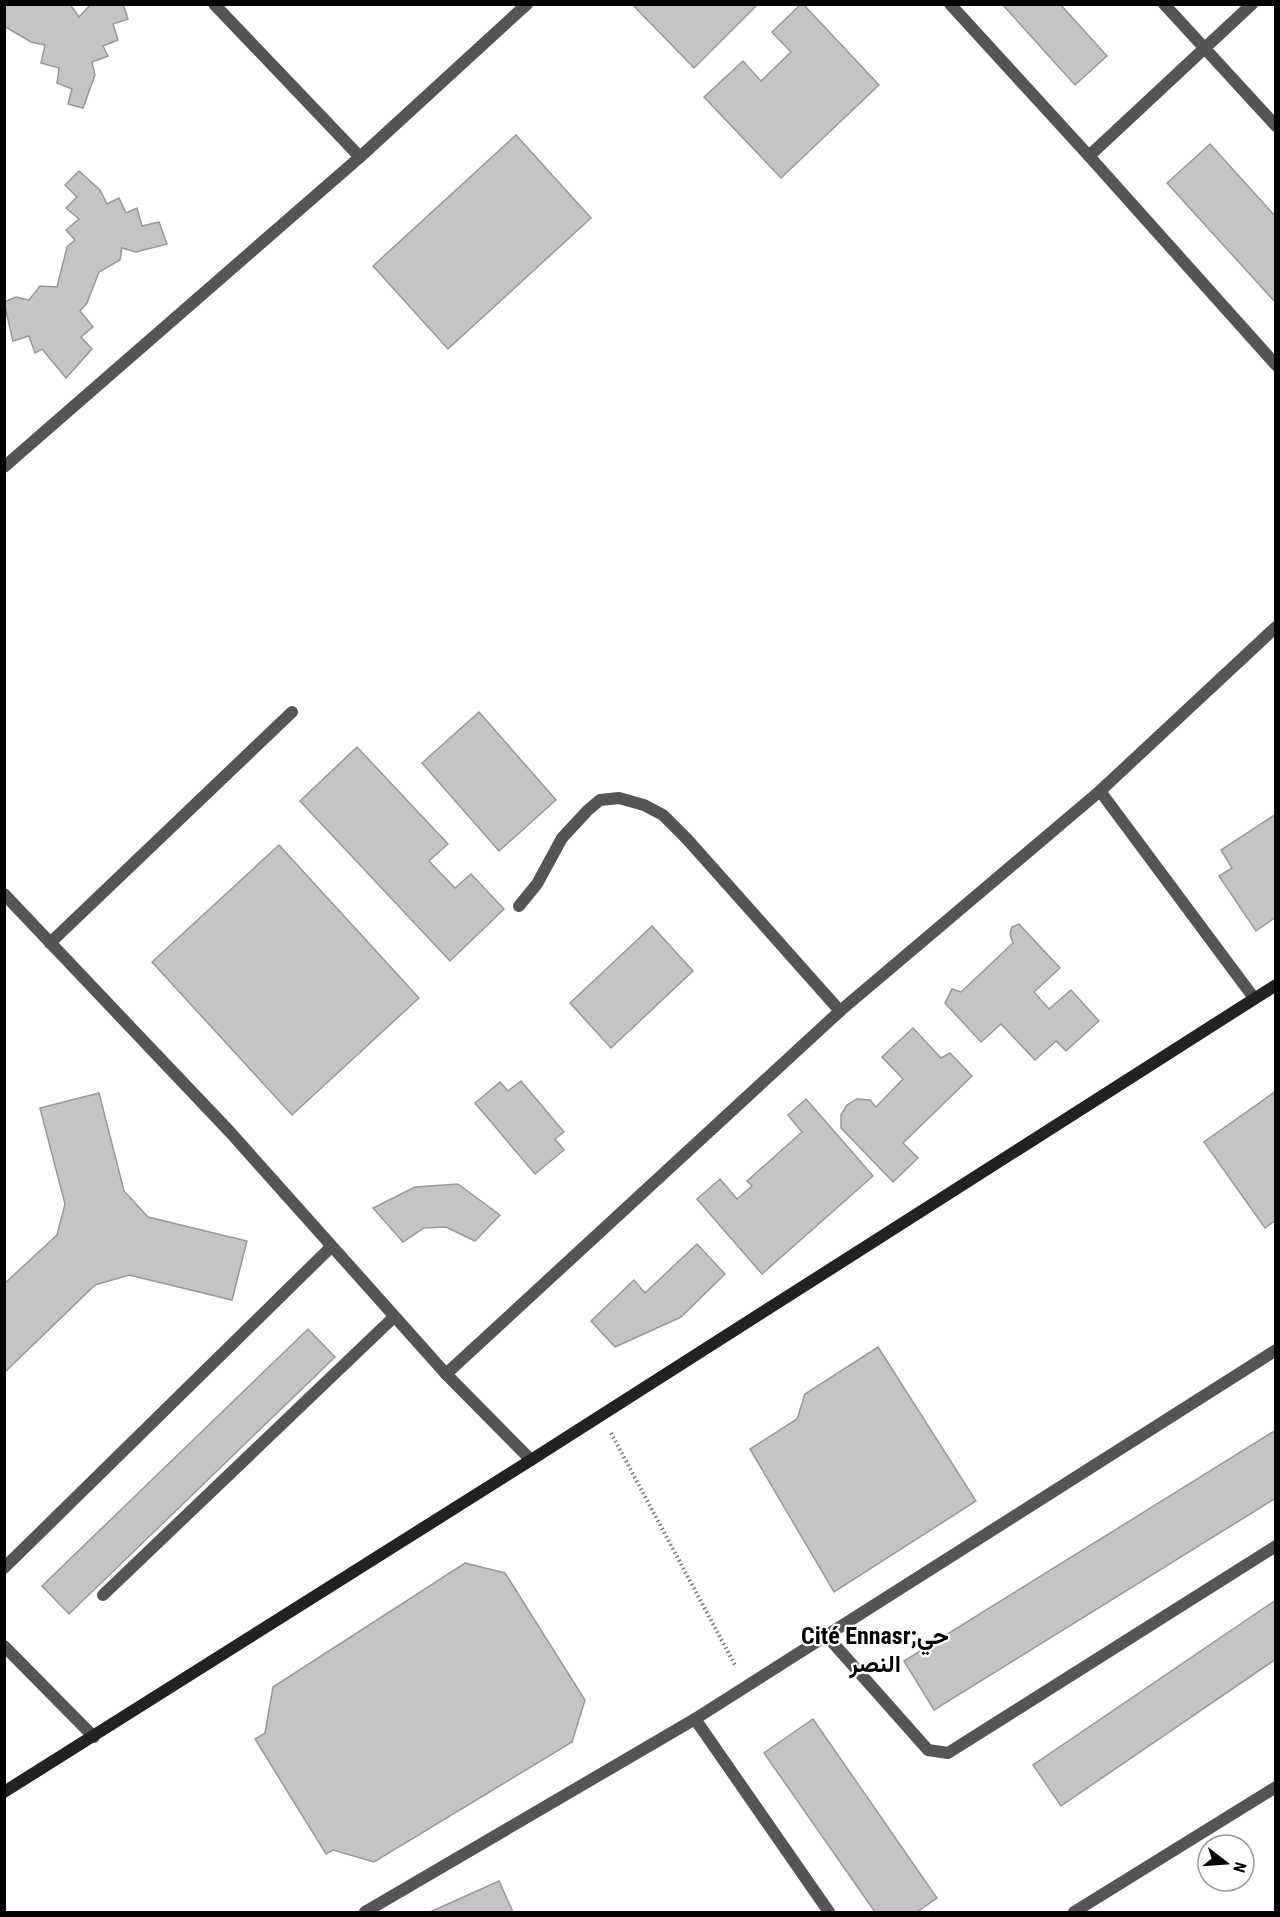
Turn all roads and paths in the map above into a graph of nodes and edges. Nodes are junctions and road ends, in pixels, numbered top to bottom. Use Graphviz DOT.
graph roads {
  1 [pos="214,4"];
  2 [pos="527,4"];
  3 [pos="950,4"];
  4 [pos="1164,4"];
  5 [pos="1252,4"];
  6 [pos="1205,50"];
  7 [pos="1275,126"];
  8 [pos="1089,156"];
  9 [pos="360,157"];
  10 [pos="1275,365"];
  11 [pos="4,467"];
  12 [pos="1275,627"];
  13 [pos="292,712"];
  14 [pos="1100,791"];
  15 [pos="4,894"];
  16 [pos="519,906"];
  17 [pos="50,943"];
  18 [pos="1275,985"];
  19 [pos="1254,998"];
  20 [pos="840,1011"];
  21 [pos="332,1247"];
  22 [pos="394,1317"];
  23 [pos="1275,1350"];
  24 [pos="446,1374"];
  25 [pos="602,1415"];
  26 [pos="531,1460"];
  27 [pos="1275,1546"];
  28 [pos="4,1568"];
  29 [pos="103,1595"];
  30 [pos="826,1635"];
  31 [pos="4,1646"];
  32 [pos="746,1686"];
  33 [pos="695,1719"];
  34 [pos="94,1737"];
  35 [pos="1275,1787"];
  36 [pos="4,1792"];
  37 [pos="365,1912"];
  38 [pos="829,1912"];
  39 [pos="1074,1912"];
  1 -- 9 [label="street"];
  2 -- 9 [label="street"];
  3 -- 8 [label="street"];
  4 -- 6 [label="street"];
  5 -- 6 [label="street"];
  6 -- 7 [label="street"];
  6 -- 8 [label="street"];
  8 -- 10 [label="street"];
  9 -- 11 [label="street"];
  12 -- 14 [label="street"];
  13 -- 17 [label="street"];
  14 -- 19 [label="street"];
  14 -- 20 [label="street"];
  15 -- 17 [label="street"];
  16 -- 20 [label="street"];
  17 -- 21 [label="street"];
  18 -- 19 [label="street"];
  19 -- 25 [label="street"];
  20 -- 24 [label="street"];
  21 -- 22 [label="street"];
  21 -- 28 [label="street"];
  22 -- 24 [label="street"];
  22 -- 29 [label="street"];
  23 -- 30 [label="street"];
  24 -- 26 [label="street"];
  25 -- 26 [label="street"];
  25 -- 32 [label="path"];
  26 -- 34 [label="street"];
  27 -- 30 [label="street"];
  30 -- 32 [label="street"];
  31 -- 34 [label="street"];
  32 -- 33 [label="street"];
  33 -- 37 [label="street"];
  33 -- 38 [label="street"];
  34 -- 36 [label="street"];
  35 -- 39 [label="street"];
}
